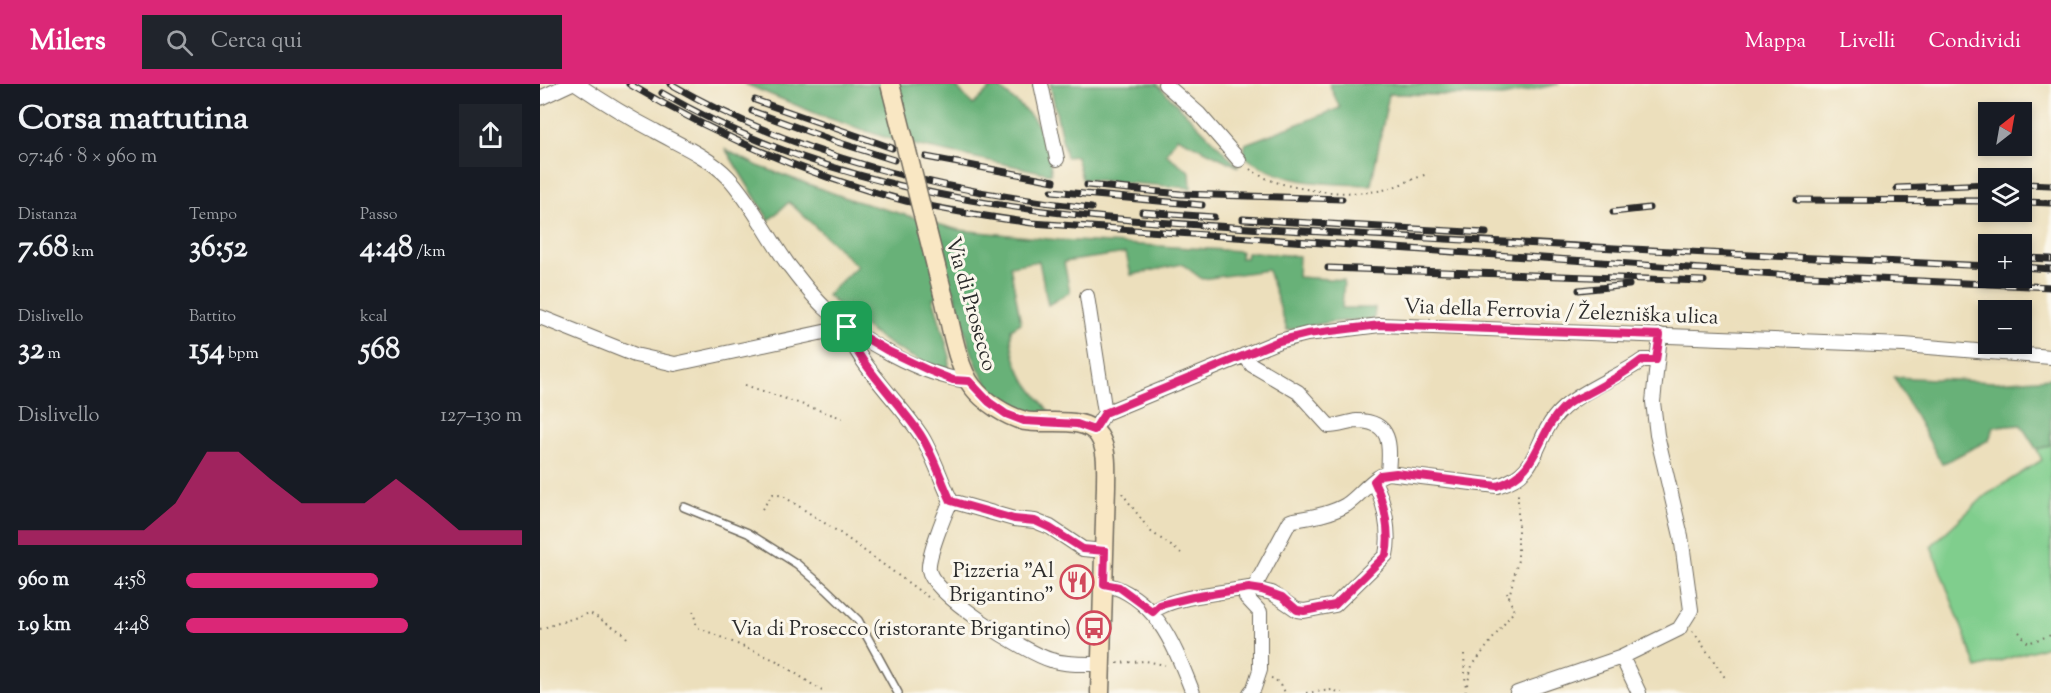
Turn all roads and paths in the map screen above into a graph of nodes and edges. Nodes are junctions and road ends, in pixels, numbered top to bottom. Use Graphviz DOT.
graph roads {
  1 [pos="570,84"];
  2 [pos="577,84"];
  3 [pos="890,84"];
  4 [pos="1041,84"];
  5 [pos="1165,84"];
  6 [pos="540,98"];
  7 [pos="1057,159"];
  8 [pos="1239,160"];
  9 [pos="1427,174"];
  10 [pos="1088,296"];
  11 [pos="540,317"];
  12 [pos="847,327"];
  13 [pos="1660,335"];
  14 [pos="1244,355"];
  15 [pos="2051,357"];
  16 [pos="1656,360"];
  17 [pos="969,381"];
  18 [pos="746,385"];
  19 [pos="1105,413"];
  20 [pos="842,418"];
  21 [pos="1094,430"];
  22 [pos="1388,473"];
  23 [pos="1518,477"];
  24 [pos="1374,481"];
  25 [pos="1106,486"];
  26 [pos="951,501"];
  27 [pos="684,507"];
  28 [pos="762,509"];
  29 [pos="1105,551"];
  30 [pos="1181,553"];
  31 [pos="1104,584"];
  32 [pos="1251,588"];
  33 [pos="1507,592"];
  34 [pos="1509,597"];
  35 [pos="951,601"];
  36 [pos="693,611"];
  37 [pos="1153,612"];
  38 [pos="540,629"];
  39 [pos="1692,629"];
  40 [pos="2019,632"];
  41 [pos="2051,635"];
  42 [pos="627,638"];
  43 [pos="1464,654"];
  44 [pos="1622,657"];
  45 [pos="1180,662"];
  46 [pos="1101,664"];
  47 [pos="1259,677"];
  48 [pos="1726,679"];
  49 [pos="1467,685"];
  50 [pos="825,693"];
  51 [pos="898,693"];
  52 [pos="1100,693"];
  53 [pos="1193,693"];
  54 [pos="1250,693"];
  55 [pos="1286,693"];
  56 [pos="1306,693"];
  57 [pos="1342,693"];
  58 [pos="1466,693"];
  59 [pos="1517,693"];
  60 [pos="1639,693"];
  1 -- 6 [label="street"];
  2 -- 12 [label="street"];
  3 -- 17 [label="main road, Via di Prosecco, bridge"];
  4 -- 7 [label="street"];
  5 -- 8 [label="street"];
  8 -- 9 [label="path"];
  10 -- 19 [label="street"];
  11 -- 12 [label="street"];
  12 -- 17 [label="street"];
  12 -- 26 [label="street"];
  13 -- 14 [label="street, Via della Ferrovia / Železniška ulica"];
  13 -- 15 [label="street, Via della Ferrovia / Železniška ulica"];
  13 -- 16 [label="street"];
  14 -- 19 [label="street, Via della Ferrovia / Železniška ulica"];
  14 -- 22 [label="street"];
  16 -- 23 [label="street"];
  16 -- 44 [label="street"];
  17 -- 21 [label="main road, Via di Prosecco"];
  18 -- 20 [label="path"];
  19 -- 21 [label="street"];
  21 -- 25 [label="main road"];
  22 -- 23 [label="street"];
  22 -- 24 [label="street"];
  23 -- 34 [label="path"];
  24 -- 32 [label="street"];
  24 -- 32 [label="street"];
  25 -- 29 [label="main road"];
  25 -- 30 [label="path"];
  26 -- 29 [label="street"];
  26 -- 35 [label="street"];
  27 -- 51 [label="lane"];
  28 -- 35 [label="path"];
  29 -- 31 [label="main road"];
  31 -- 37 [label="street"];
  31 -- 46 [label="main road"];
  32 -- 37 [label="street"];
  32 -- 47 [label="street"];
  33 -- 34 [label="path"];
  34 -- 49 [label="path"];
  35 -- 46 [label="street"];
  36 -- 50 [label="path"];
  37 -- 45 [label="street"];
  38 -- 42 [label="path"];
  39 -- 48 [label="path"];
  40 -- 41 [label="path"];
  43 -- 49 [label="path"];
  44 -- 59 [label="street"];
  44 -- 60 [label="street"];
  45 -- 46 [label="path"];
  45 -- 53 [label="street"];
  46 -- 52 [label="main road"];
  47 -- 54 [label="street"];
  47 -- 55 [label="path"];
  49 -- 58 [label="path"];
  56 -- 57 [label="path"];
}
